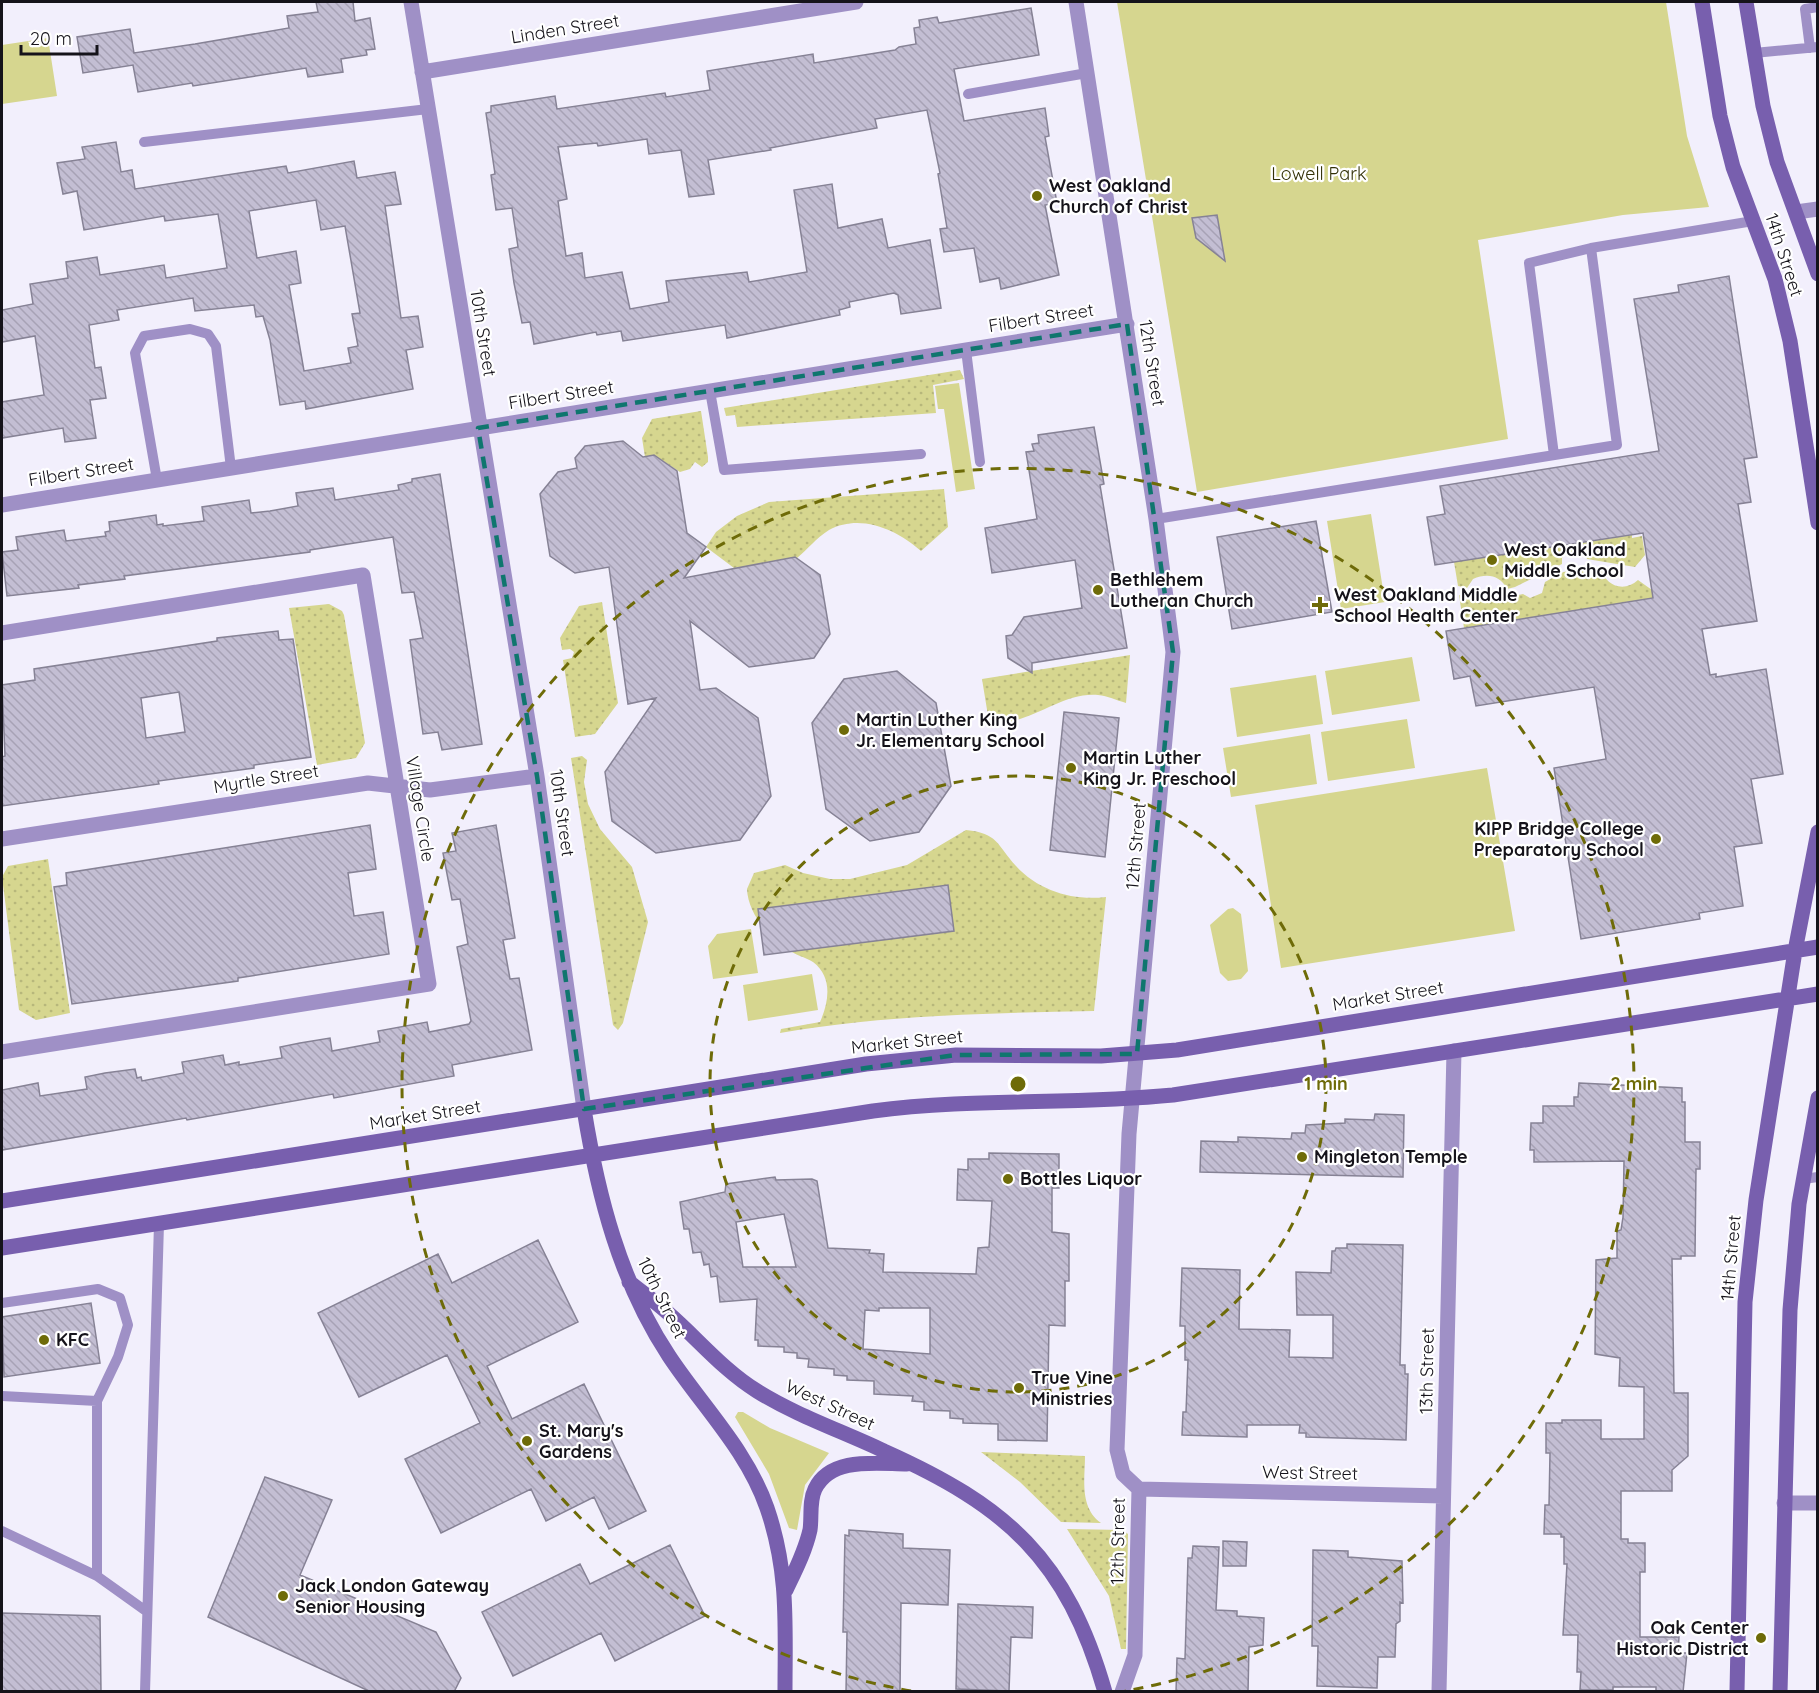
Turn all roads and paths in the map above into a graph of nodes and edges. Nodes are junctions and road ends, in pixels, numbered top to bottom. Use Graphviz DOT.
graph roads {
  1 [pos="411,2"];
  2 [pos="856,2"];
  3 [pos="1076,2"];
  4 [pos="1702,2"];
  5 [pos="1746,2"];
  6 [pos="1818,7"];
  7 [pos="1814,47"];
  8 [pos="1755,53"];
  9 [pos="422,72"];
  10 [pos="1087,73"];
  11 [pos="968,94"];
  12 [pos="428,109"];
  13 [pos="144,142"];
  14 [pos="1818,209"];
  15 [pos="1796,212"];
  16 [pos="1753,222"];
  17 [pos="1591,248"];
  18 [pos="1818,274"];
  19 [pos="1126,324"];
  20 [pos="966,350"];
  21 [pos="711,391"];
  22 [pos="478,428"];
  23 [pos="921,454"];
  24 [pos="1554,455"];
  25 [pos="980,462"];
  26 [pos="231,468"];
  27 [pos="157,480"];
  28 [pos="2,505"];
  29 [pos="1156,519"];
  30 [pos="1818,523"];
  31 [pos="2,633"];
  32 [pos="537,776"];
  33 [pos="397,788"];
  34 [pos="1818,832"];
  35 [pos="2,839"];
  36 [pos="1818,947"];
  37 [pos="1795,951"];
  38 [pos="1818,994"];
  39 [pos="1787,999"];
  40 [pos="1454,1051"];
  41 [pos="2,1052"];
  42 [pos="1137,1054"];
  43 [pos="1818,1098"];
  44 [pos="1132,1099"];
  45 [pos="585,1109"];
  46 [pos="592,1156"];
  47 [pos="1810,1178"];
  48 [pos="2,1201"];
  49 [pos="159,1224"];
  50 [pos="2,1248"];
  51 [pos="629,1282"];
  52 [pos="2,1303"];
  53 [pos="2,1396"];
  54 [pos="97,1401"];
  55 [pos="913,1465"];
  56 [pos="1139,1489"];
  57 [pos="1443,1496"];
  58 [pos="1784,1503"];
  59 [pos="1818,1503"];
  60 [pos="2,1531"];
  61 [pos="97,1576"];
  62 [pos="786,1590"];
  63 [pos="146,1611"];
  64 [pos="145,1692"];
  65 [pos="785,1692"];
  66 [pos="1105,1692"];
  67 [pos="1122,1692"];
  68 [pos="1439,1692"];
  69 [pos="1737,1692"];
  70 [pos="1780,1692"];
  1 -- 9 [label="street, 10th Street"];
  2 -- 9 [label="street, Linden Street"];
  3 -- 10 [label="street, 12th Street"];
  4 -- 16 [label="main road, 14th Street"];
  5 -- 8 [label="main road, 14th Street"];
  6 -- 7 [label="lane"];
  7 -- 8 [label="lane"];
  8 -- 15 [label="main road, 14th Street"];
  9 -- 12 [label="street, 10th Street"];
  10 -- 11 [label="lane"];
  10 -- 19 [label="street, 12th Street"];
  12 -- 13 [label="lane"];
  12 -- 22 [label="street, 10th Street"];
  14 -- 15 [label="street"];
  15 -- 18 [label="main road, 14th Street"];
  16 -- 17 [label="lane"];
  16 -- 30 [label="main road, 14th Street"];
  17 -- 24 [label="lane"];
  17 -- 24 [label="lane"];
  19 -- 20 [label="street, Filbert Street"];
  19 -- 29 [label="street, 12th Street"];
  20 -- 21 [label="street, Filbert Street"];
  20 -- 25 [label="lane"];
  21 -- 22 [label="street, Filbert Street"];
  21 -- 23 [label="lane"];
  22 -- 26 [label="street, Filbert Street"];
  22 -- 32 [label="street, 10th Street"];
  24 -- 29 [label="lane"];
  26 -- 27 [label="street, Filbert Street"];
  26 -- 27 [label="lane"];
  27 -- 28 [label="street, Filbert Street"];
  29 -- 42 [label="street, 12th Street"];
  31 -- 33 [label="street, Village Circle"];
  32 -- 33 [label="street, Myrtle Street"];
  32 -- 45 [label="street, 10th Street"];
  33 -- 35 [label="street, Myrtle Street"];
  33 -- 41 [label="street, Village Circle"];
  34 -- 37 [label="main road, 14th Street"];
  36 -- 37 [label="main road, Market Street"];
  37 -- 39 [label="main road, 14th Street"];
  37 -- 42 [label="main road, Market Street"];
  38 -- 39 [label="main road"];
  39 -- 40 [label="main road"];
  39 -- 69 [label="main road, 14th Street"];
  40 -- 44 [label="main road"];
  40 -- 57 [label="street, 13th Street"];
  42 -- 44 [label="street, 12th Street"];
  42 -- 45 [label="main road, Market Street"];
  43 -- 47 [label="main road"];
  44 -- 46 [label="main road"];
  44 -- 56 [label="street, 12th Street"];
  45 -- 46 [label="main road, 10th Street"];
  45 -- 48 [label="main road, Market Street"];
  46 -- 49 [label="main road"];
  46 -- 51 [label="main road, 10th Street"];
  47 -- 58 [label="main road"];
  49 -- 50 [label="main road"];
  49 -- 63 [label="lane"];
  51 -- 55 [label="main road, West Street"];
  51 -- 62 [label="main road, 10th Street"];
  52 -- 54 [label="lane"];
  53 -- 54 [label="lane"];
  54 -- 61 [label="lane"];
  55 -- 62 [label="main road"];
  55 -- 66 [label="main road, West Street"];
  56 -- 57 [label="street, West Street"];
  56 -- 67 [label="street, 12th Street"];
  57 -- 68 [label="street, 13th Street"];
  58 -- 59 [label="street"];
  58 -- 70 [label="main road"];
  60 -- 61 [label="lane"];
  61 -- 63 [label="lane"];
  62 -- 65 [label="main road"];
  63 -- 64 [label="lane"];
}
